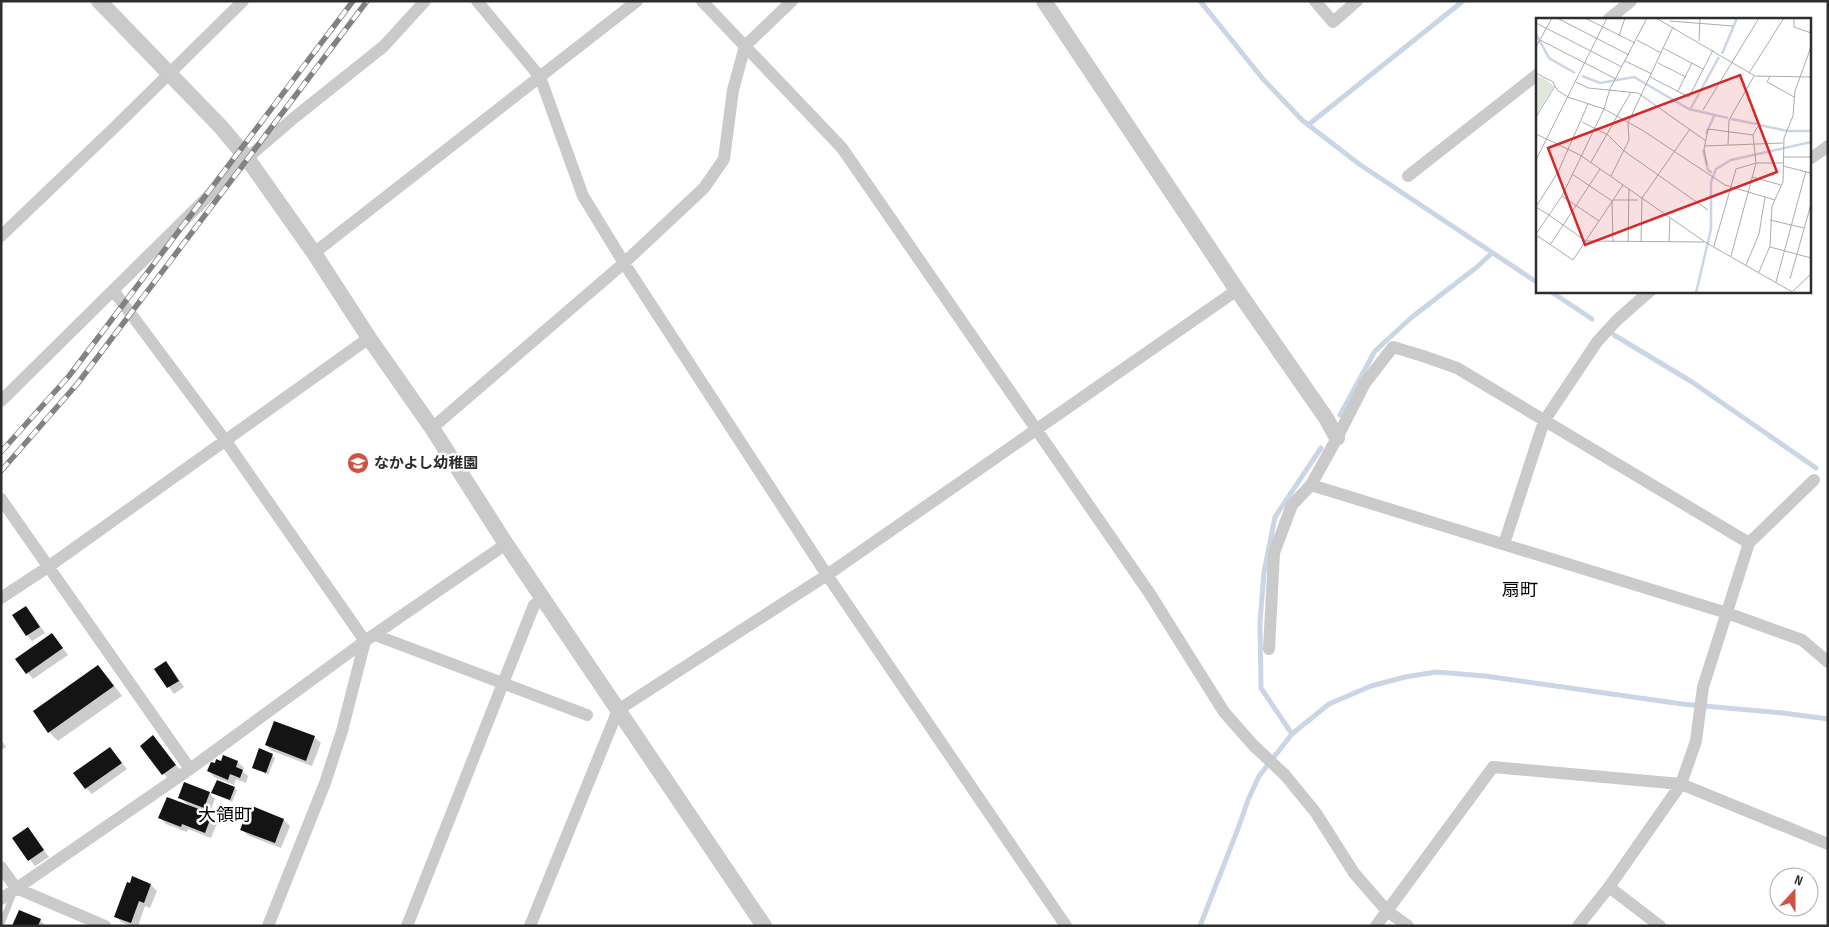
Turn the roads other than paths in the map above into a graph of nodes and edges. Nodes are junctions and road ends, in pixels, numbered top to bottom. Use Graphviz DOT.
graph roads {
  1 [pos="99,1"];
  2 [pos="243,1"];
  3 [pos="425,1"];
  4 [pos="477,1"];
  5 [pos="637,1"];
  6 [pos="702,1"];
  7 [pos="792,1"];
  8 [pos="1044,1"];
  9 [pos="1315,1"];
  10 [pos="1357,1"];
  11 [pos="1631,1"];
  12 [pos="1609,18"];
  13 [pos="745,46"];
  14 [pos="170,73"];
  15 [pos="1536,76"];
  16 [pos="540,77"];
  17 [pos="1828,146"];
  18 [pos="247,158"];
  19 [pos="1812,158"];
  20 [pos="1408,176"];
  21 [pos="1,236"];
  22 [pos="314,253"];
  23 [pos="624,263"];
  24 [pos="113,290"];
  25 [pos="1237,290"];
  26 [pos="1649,292"];
  27 [pos="368,338"];
  28 [pos="1,401"];
  29 [pos="1544,421"];
  30 [pos="432,428"];
  31 [pos="1037,430"];
  32 [pos="1337,438"];
  33 [pos="225,440"];
  34 [pos="1814,480"];
  35 [pos="1311,485"];
  36 [pos="1,499"];
  37 [pos="1749,543"];
  38 [pos="506,544"];
  39 [pos="1504,544"];
  40 [pos="48,567"];
  41 [pos="828,575"];
  42 [pos="1,598"];
  43 [pos="543,599"];
  44 [pos="1727,612"];
  45 [pos="370,638"];
  46 [pos="1269,649"];
  47 [pos="1828,662"];
  48 [pos="503,683"];
  49 [pos="618,710"];
  50 [pos="587,714"];
  51 [pos="190,769"];
  52 [pos="1681,784"];
  53 [pos="1828,844"];
  54 [pos="1,867"];
  55 [pos="1609,887"];
  56 [pos="16,888"];
  57 [pos="1,899"];
  58 [pos="1387,911"];
  59 [pos="87,922"];
  60 [pos="1,925"];
  61 [pos="105,926"];
  62 [pos="268,926"];
  63 [pos="407,926"];
  64 [pos="530,926"];
  65 [pos="764,926"];
  66 [pos="1066,926"];
  67 [pos="1376,926"];
  68 [pos="1408,926"];
  69 [pos="1578,926"];
  70 [pos="1660,926"];
  1 -- 14 [label="street"];
  2 -- 14 [label="street"];
  3 -- 18 [label="street"];
  4 -- 16 [label="street"];
  5 -- 16 [label="street"];
  6 -- 13 [label="street"];
  7 -- 13 [label="street"];
  8 -- 25 [label="street"];
  9 -- 10 [label="street"];
  11 -- 12 [label="street"];
  13 -- 23 [label="street"];
  13 -- 31 [label="street"];
  14 -- 18 [label="street"];
  14 -- 21 [label="street"];
  15 -- 20 [label="street"];
  16 -- 22 [label="street"];
  16 -- 23 [label="street"];
  17 -- 19 [label="street"];
  18 -- 22 [label="street"];
  18 -- 24 [label="street"];
  22 -- 27 [label="street"];
  23 -- 30 [label="street"];
  23 -- 41 [label="street"];
  24 -- 28 [label="street"];
  24 -- 33 [label="street"];
  25 -- 31 [label="street"];
  25 -- 32 [label="street"];
  26 -- 29 [label="street"];
  27 -- 30 [label="street"];
  27 -- 33 [label="street"];
  29 -- 32 [label="street"];
  29 -- 37 [label="street"];
  29 -- 39 [label="street"];
  30 -- 38 [label="street"];
  31 -- 41 [label="street"];
  31 -- 58 [label="street"];
  32 -- 35 [label="street"];
  33 -- 40 [label="street"];
  33 -- 45 [label="street"];
  34 -- 37 [label="street"];
  35 -- 39 [label="street"];
  35 -- 46 [label="street"];
  36 -- 40 [label="street"];
  37 -- 44 [label="street"];
  38 -- 43 [label="street"];
  38 -- 45 [label="street"];
  39 -- 44 [label="street"];
  40 -- 42 [label="street"];
  40 -- 51 [label="street"];
  41 -- 49 [label="street"];
  41 -- 66 [label="street"];
  43 -- 48 [label="street"];
  43 -- 49 [label="street"];
  44 -- 47 [label="street"];
  44 -- 52 [label="street"];
  45 -- 48 [label="street"];
  45 -- 51 [label="street"];
  45 -- 62 [label="street"];
  48 -- 50 [label="street"];
  48 -- 63 [label="street"];
  49 -- 64 [label="street"];
  49 -- 65 [label="street"];
  51 -- 56 [label="street"];
  52 -- 53 [label="street"];
  52 -- 55 [label="street"];
  52 -- 58 [label="street"];
  54 -- 56 [label="street"];
  55 -- 69 [label="street"];
  55 -- 70 [label="street"];
  56 -- 57 [label="street"];
  56 -- 59 [label="street"];
  56 -- 60 [label="lane"];
  58 -- 67 [label="street"];
  58 -- 68 [label="street"];
  59 -- 61 [label="street"];
}
